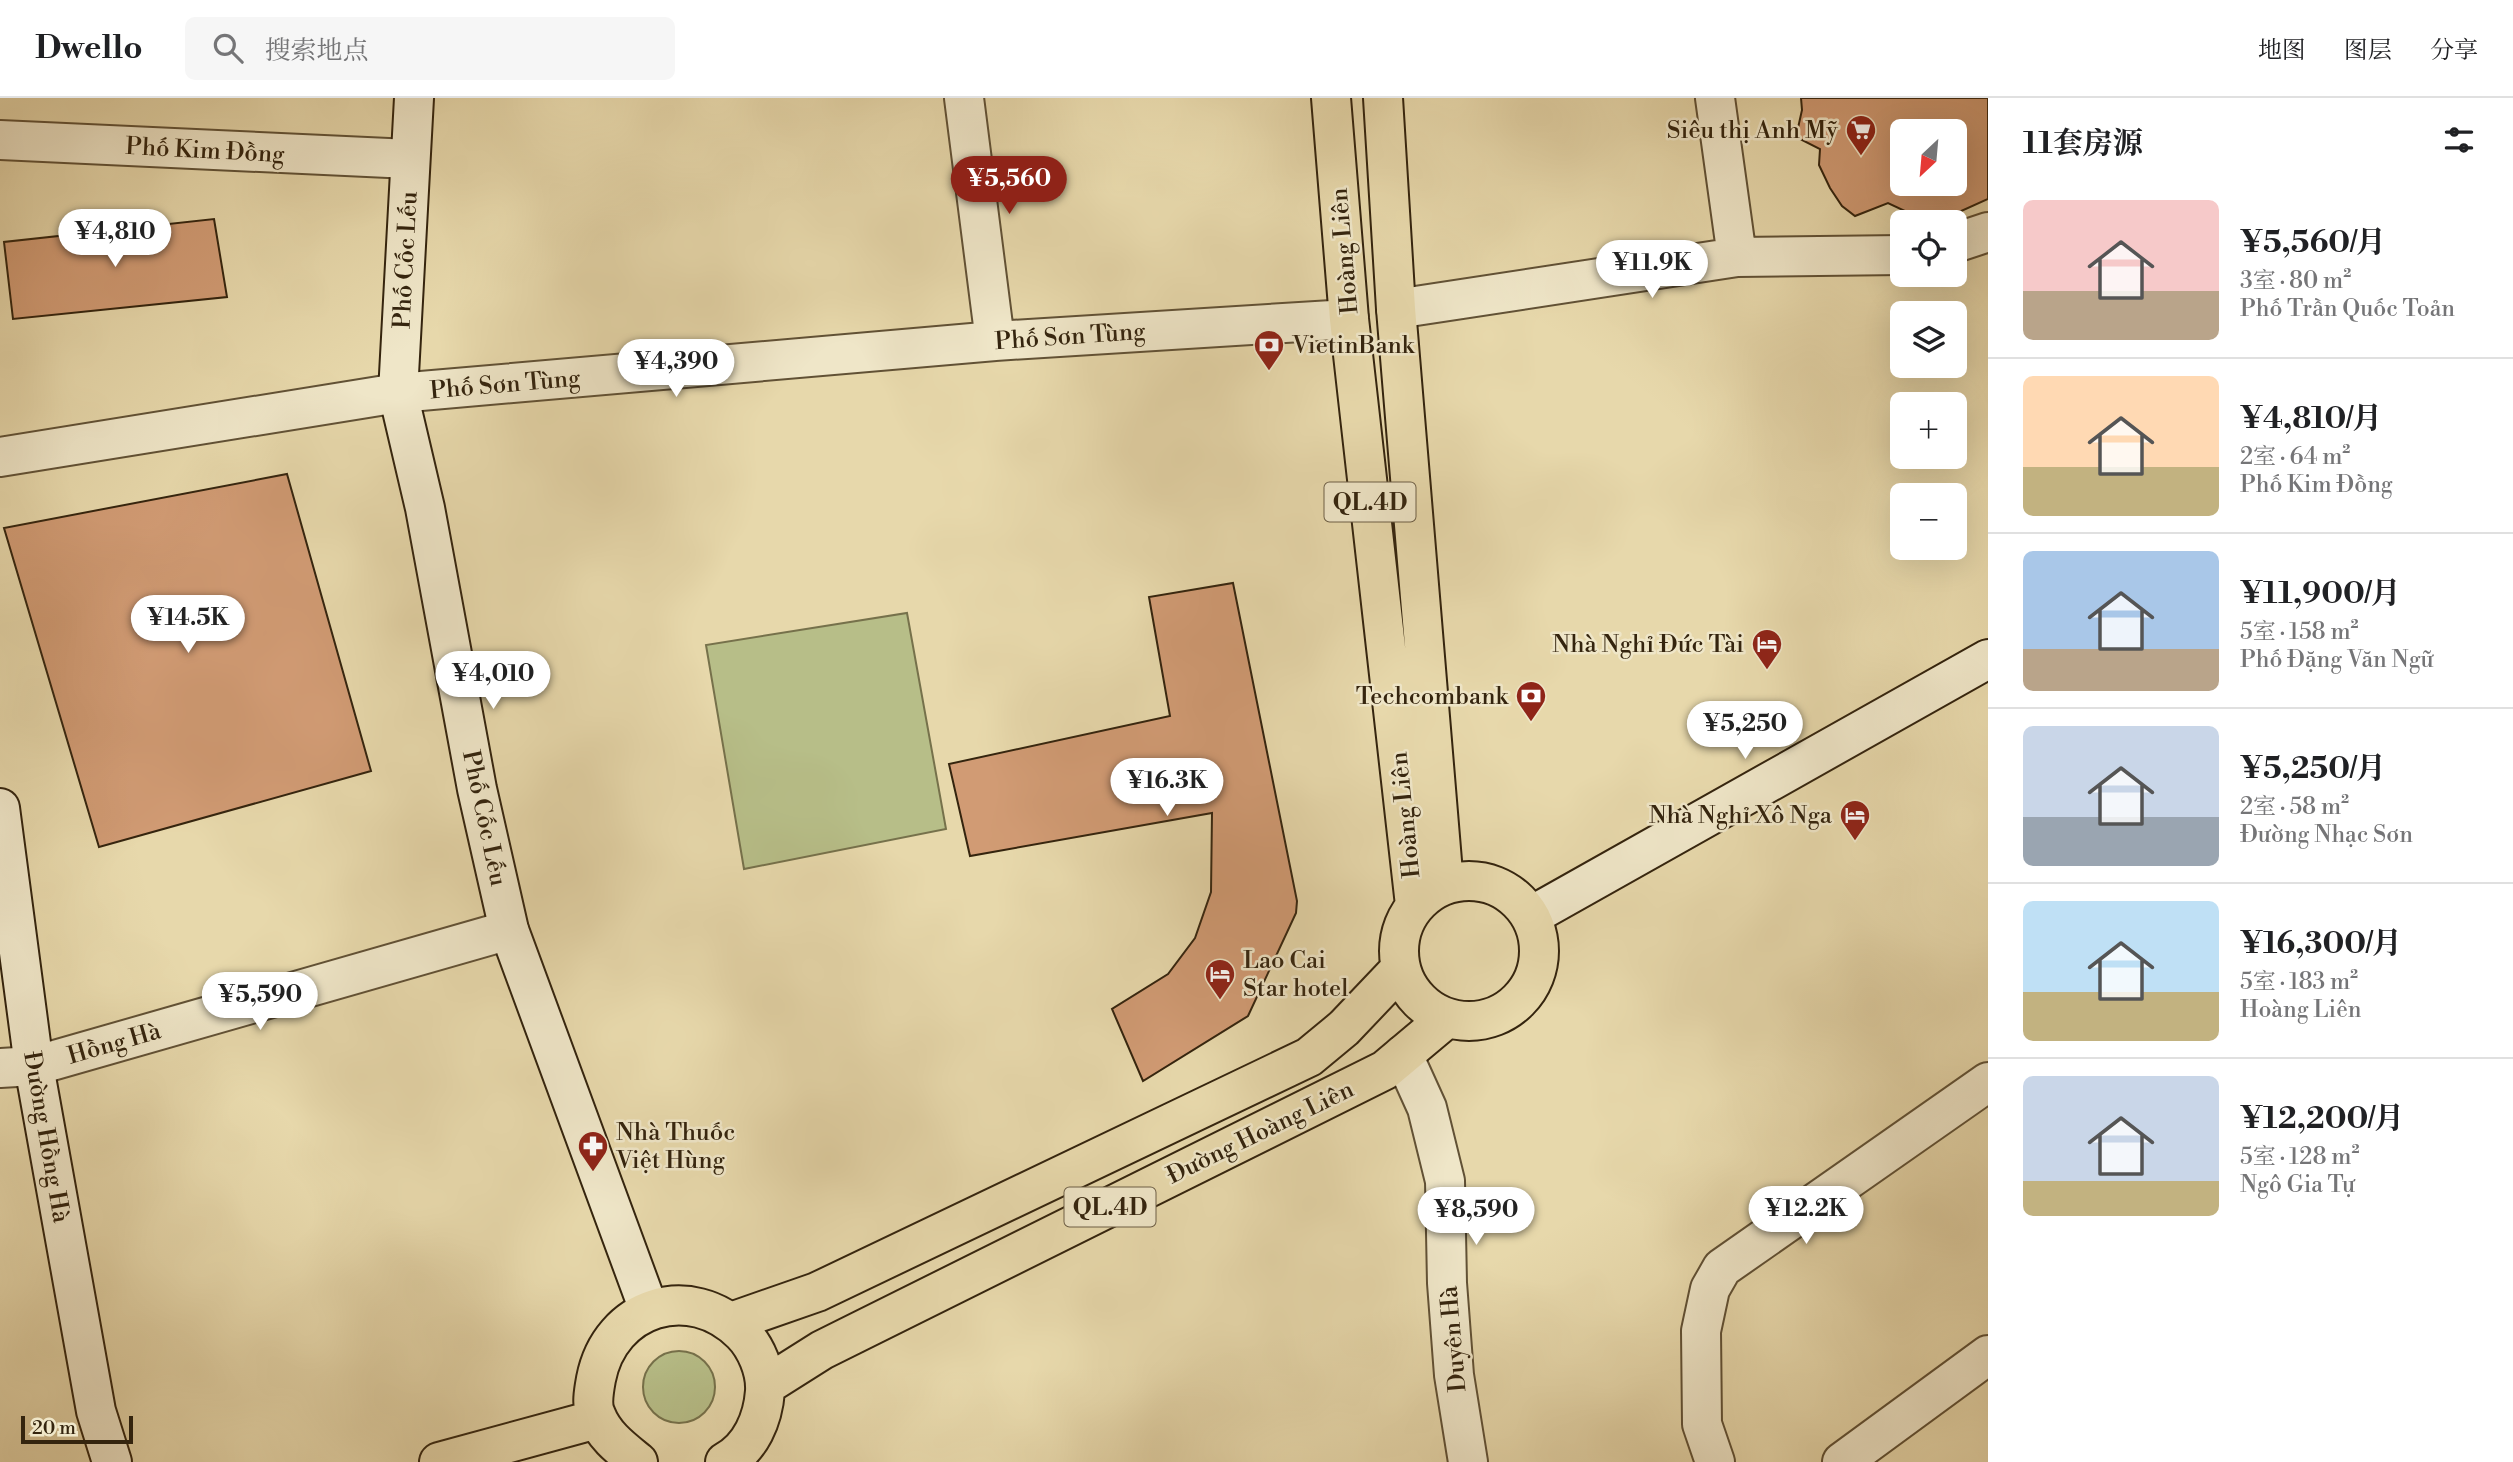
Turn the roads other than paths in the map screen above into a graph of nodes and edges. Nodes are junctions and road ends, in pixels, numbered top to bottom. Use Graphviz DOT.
graph roads {
  1 [pos="414,98"];
  2 [pos="964,98"];
  3 [pos="1331,98"];
  4 [pos="1382,98"];
  5 [pos="1716,98"];
  6 [pos="0,140"];
  7 [pos="410,159"];
  8 [pos="1988,232"];
  9 [pos="1967,239"];
  10 [pos="1890,255"];
  11 [pos="1737,257"];
  12 [pos="1396,309"];
  13 [pos="1349,319"];
  14 [pos="995,341"];
  15 [pos="398,393"];
  16 [pos="0,457"];
  17 [pos="1988,659"];
  18 [pos="0,808"];
  19 [pos="1430,895"];
  20 [pos="1531,916"];
  21 [pos="509,930"];
  22 [pos="1401,968"];
  23 [pos="1447,1017"];
  24 [pos="1403,1055"];
  25 [pos="17,1067"];
  26 [pos="1988,1082"];
  27 [pos="649,1310"];
  28 [pos="731,1322"];
  29 [pos="1988,1355"];
  30 [pos="765,1386"];
  31 [pos="597,1419"];
  32 [pos="743,1456"];
  33 [pos="112,1462"];
  34 [pos="439,1462"];
  35 [pos="638,1462"];
  36 [pos="1468,1462"];
  37 [pos="1715,1462"];
  38 [pos="1842,1462"];
  1 -- 7 [label="street, Phố Cốc Lếu"];
  2 -- 14 [label="street"];
  3 -- 13 [label="main road, Hoàng Liên / QL.4D"];
  4 -- 12 [label="main road, Hoàng Liên / QL.4D"];
  5 -- 11 [label="street"];
  6 -- 7 [label="street, Phố Kim Đồng"];
  7 -- 15 [label="street, Phố Cốc Lếu"];
  8 -- 9 [label="street"];
  10 -- 11 [label="street"];
  11 -- 12 [label="street"];
  12 -- 13 [label="main road"];
  12 -- 19 [label="main road, Hoàng Liên / QL.4D"];
  13 -- 14 [label="street, Phố Sơn Tùng"];
  13 -- 19 [label="main road, Hoàng Liên / QL.4D"];
  14 -- 15 [label="street, Phố Sơn Tùng"];
  15 -- 16 [label="street, Phố Sơn Tùng"];
  15 -- 21 [label="street, Phố Cốc Lếu"];
  17 -- 20 [label="street"];
  18 -- 25 [label="street, Đường Hồng Hà"];
  19 -- 20 [label="main road"];
  19 -- 22 [label="main road"];
  20 -- 23 [label="main road"];
  21 -- 25 [label="street, Hồng Hà"];
  21 -- 27 [label="street, Phố Cốc Lếu"];
  22 -- 23 [label="main road"];
  22 -- 28 [label="main road, Đường Hoàng Liên / QL.4D"];
  23 -- 24 [label="main road, Đường Hoàng Liên / QL.4D"];
  24 -- 30 [label="main road, Đường Hoàng Liên / QL.4D"];
  24 -- 36 [label="street, Duyên Hà"];
  25 -- 33 [label="street, Đường Hồng Hà"];
  26 -- 37 [label="street"];
  27 -- 28 [label="main road"];
  27 -- 31 [label="main road"];
  28 -- 30 [label="main road"];
  29 -- 38 [label="street"];
  30 -- 32 [label="main road"];
  31 -- 34 [label="main road"];
  31 -- 35 [label="main road"];
}
